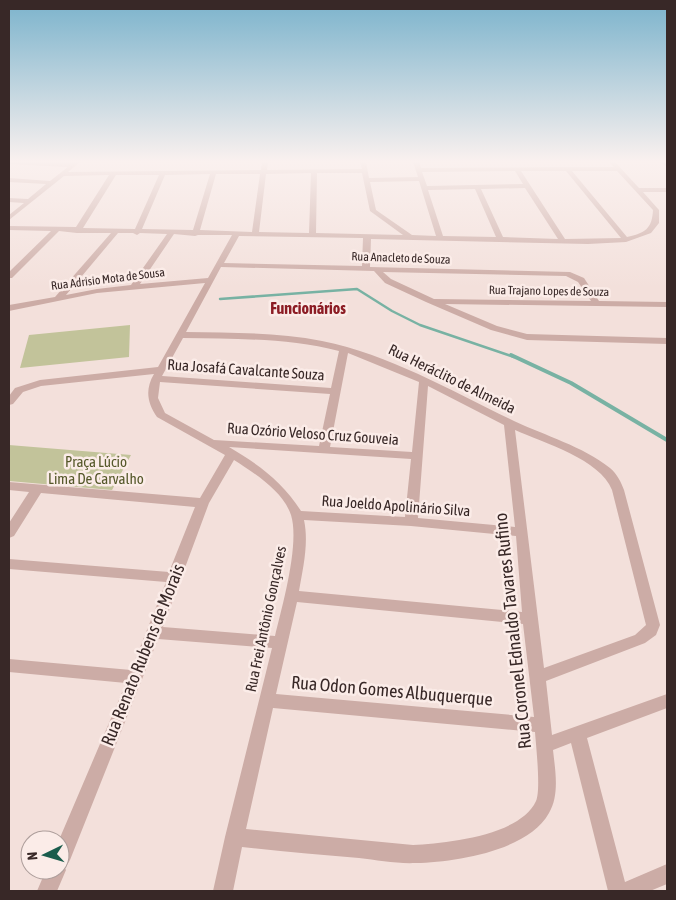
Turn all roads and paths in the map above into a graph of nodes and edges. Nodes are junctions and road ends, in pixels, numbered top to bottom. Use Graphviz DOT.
graph roads {
  1 [pos="26,204"];
  2 [pos="94,204"];
  3 [pos="149,204"];
  4 [pos="204,204"];
  5 [pos="259,204"];
  6 [pos="313,204"];
  7 [pos="371,204"];
  8 [pos="430,204"];
  9 [pos="485,204"];
  10 [pos="539,204"];
  11 [pos="596,204"];
  12 [pos="651,204"];
  13 [pos="9,218"];
  14 [pos="9,228"];
  15 [pos="56,230"];
  16 [pos="77,231"];
  17 [pos="115,232"];
  18 [pos="137,232"];
  19 [pos="170,233"];
  20 [pos="195,234"];
  21 [pos="236,234"];
  22 [pos="255,234"];
  23 [pos="312,236"];
  24 [pos="367,236"];
  25 [pos="411,237"];
  26 [pos="440,237"];
  27 [pos="500,239"];
  28 [pos="626,240"];
  29 [pos="563,241"];
  30 [pos="220,265"];
  31 [pos="370,268"];
  32 [pos="9,276"];
  33 [pos="212,280"];
  34 [pos="134,287"];
  35 [pos="59,297"];
  36 [pos="429,300"];
  37 [pos="597,304"];
  38 [pos="667,305"];
  39 [pos="9,308"];
  40 [pos="180,335"];
  41 [pos="667,342"];
  42 [pos="344,349"];
  43 [pos="159,375"];
  44 [pos="424,380"];
  45 [pos="12,389"];
  46 [pos="334,391"];
  47 [pos="9,402"];
  48 [pos="510,424"];
  49 [pos="209,442"];
  50 [pos="324,449"];
  51 [pos="232,453"];
  52 [pos="415,456"];
  53 [pos="9,486"];
  54 [pos="38,488"];
  55 [pos="203,503"];
  56 [pos="298,515"];
  57 [pos="411,522"];
  58 [pos="522,532"];
  59 [pos="9,533"];
  60 [pos="9,564"];
  61 [pos="174,578"];
  62 [pos="291,596"];
  63 [pos="529,619"];
  64 [pos="152,632"];
  65 [pos="280,643"];
  66 [pos="9,665"];
  67 [pos="136,677"];
  68 [pos="539,677"];
  69 [pos="266,700"];
  70 [pos="667,701"];
  71 [pos="543,724"];
  72 [pos="577,733"];
  73 [pos="545,745"];
  74 [pos="70,836"];
  75 [pos="234,837"];
  76 [pos="667,874"];
  77 [pos="223,891"];
  78 [pos="618,891"];
  79 [pos="628,891"];
  1 -- 13 [label="street"];
  2 -- 16 [label="street"];
  3 -- 18 [label="street"];
  4 -- 20 [label="street"];
  5 -- 22 [label="street"];
  6 -- 23 [label="street"];
  7 -- 25 [label="street"];
  8 -- 26 [label="street"];
  9 -- 27 [label="street"];
  10 -- 29 [label="street"];
  11 -- 28 [label="street"];
  12 -- 28 [label="street"];
  14 -- 15 [label="street"];
  15 -- 16 [label="street"];
  15 -- 32 [label="street"];
  16 -- 17 [label="street"];
  17 -- 18 [label="street"];
  17 -- 35 [label="street"];
  18 -- 19 [label="street"];
  19 -- 20 [label="street"];
  19 -- 34 [label="street"];
  20 -- 21 [label="street"];
  21 -- 22 [label="street"];
  21 -- 30 [label="street"];
  22 -- 23 [label="street"];
  23 -- 24 [label="street"];
  24 -- 25 [label="street"];
  24 -- 31 [label="street"];
  25 -- 26 [label="street"];
  26 -- 27 [label="street"];
  27 -- 29 [label="street"];
  28 -- 29 [label="street"];
  30 -- 31 [label="street, Rua Anacleto de Souza"];
  30 -- 33 [label="street"];
  31 -- 36 [label="street"];
  31 -- 37 [label="street, Rua Anacleto de Souza"];
  33 -- 34 [label="street, Rua Adrisio Mota de Sousa"];
  33 -- 40 [label="street"];
  34 -- 35 [label="street, Rua Adrisio Mota de Sousa"];
  35 -- 39 [label="street, Rua Adrisio Mota de Sousa"];
  36 -- 37 [label="street, Rua Trajano Lopes de Souza"];
  36 -- 41 [label="street"];
  37 -- 38 [label="street, Rua Trajano Lopes de Souza"];
  40 -- 42 [label="street, Rua Heráclito de Almeida"];
  40 -- 43 [label="street"];
  42 -- 44 [label="street, Rua Heráclito de Almeida"];
  42 -- 46 [label="street"];
  43 -- 45 [label="street, Rua Josafá Cavalcante Souza"];
  43 -- 46 [label="street, Rua Josafá Cavalcante Souza"];
  43 -- 49 [label="street"];
  44 -- 48 [label="street, Rua Heráclito de Almeida"];
  44 -- 52 [label="street"];
  45 -- 47 [label="street"];
  46 -- 50 [label="street"];
  48 -- 58 [label="street, Rua Coronel Ednaldo Tavares Rufino"];
  48 -- 68 [label="street, Rua Heráclito de Almeida"];
  49 -- 50 [label="street, Rua Ozório Veloso Cruz Gouveia"];
  49 -- 51 [label="street"];
  50 -- 52 [label="street, Rua Ozório Veloso Cruz Gouveia"];
  51 -- 55 [label="street, Rua Renato Rubens de Morais"];
  51 -- 56 [label="street"];
  52 -- 57 [label="street"];
  53 -- 54 [label="street"];
  54 -- 55 [label="street"];
  54 -- 59 [label="street"];
  55 -- 61 [label="street, Rua Renato Rubens de Morais"];
  56 -- 57 [label="street, Rua Joeldo Apolinário Silva"];
  56 -- 62 [label="street, Rua Frei Antônio Gonçalves"];
  57 -- 58 [label="street, Rua Joeldo Apolinário Silva"];
  58 -- 63 [label="street, Rua Coronel Ednaldo Tavares Rufino"];
  60 -- 61 [label="street"];
  61 -- 64 [label="street, Rua Renato Rubens de Morais"];
  62 -- 63 [label="street"];
  62 -- 65 [label="street, Rua Frei Antônio Gonçalves"];
  63 -- 68 [label="street, Rua Coronel Ednaldo Tavares Rufino"];
  64 -- 65 [label="street"];
  64 -- 67 [label="street, Rua Renato Rubens de Morais"];
  65 -- 69 [label="street, Rua Frei Antônio Gonçalves"];
  66 -- 67 [label="street"];
  67 -- 74 [label="street, Rua Renato Rubens de Morais"];
  68 -- 71 [label="street, Rua Coronel Ednaldo Tavares Rufino"];
  69 -- 71 [label="street, Rua Odon Gomes Albuquerque"];
  69 -- 75 [label="street, Rua Frei Antônio Gonçalves"];
  70 -- 72 [label="street"];
  71 -- 73 [label="street, Rua Coronel Ednaldo Tavares Rufino"];
  72 -- 73 [label="street"];
  72 -- 78 [label="street"];
  73 -- 75 [label="street, Rua Coronel Ednaldo Tavares Rufino"];
  75 -- 77 [label="street, Rua Frei Antônio Gonçalves"];
  76 -- 79 [label="street"];
}
